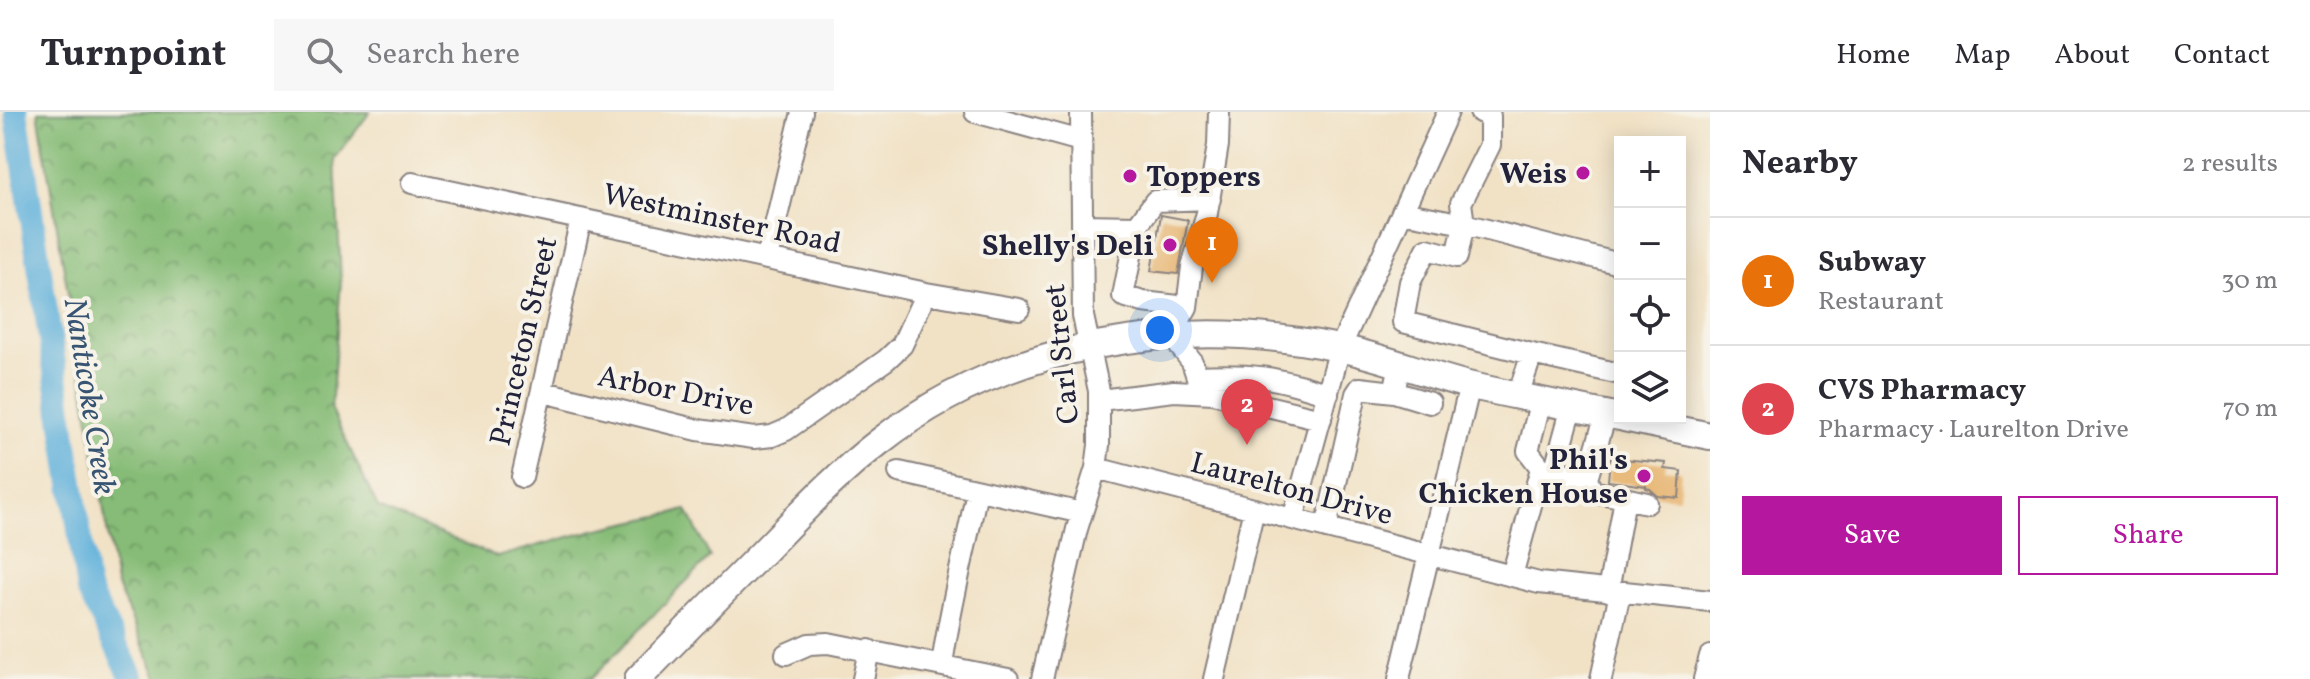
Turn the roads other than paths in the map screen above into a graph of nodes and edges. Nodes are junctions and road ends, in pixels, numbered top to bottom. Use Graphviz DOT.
graph roads {
  1 [pos="802,112"];
  2 [pos="975,112"];
  3 [pos="1081,112"];
  4 [pos="1219,112"];
  5 [pos="1448,112"];
  6 [pos="1480,112"];
  7 [pos="1081,141"];
  8 [pos="412,183"];
  9 [pos="1210,199"];
  10 [pos="1402,212"];
  11 [pos="581,219"];
  12 [pos="1464,224"];
  13 [pos="1082,225"];
  14 [pos="1137,226"];
  15 [pos="767,259"];
  16 [pos="1614,262"];
  17 [pos="926,293"];
  18 [pos="1187,307"];
  19 [pos="1019,309"];
  20 [pos="1171,335"];
  21 [pos="1088,346"];
  22 [pos="1340,348"];
  23 [pos="1532,354"];
  24 [pos="1400,365"];
  25 [pos="1614,373"];
  26 [pos="1200,384"];
  27 [pos="1470,385"];
  28 [pos="544,392"];
  29 [pos="1394,392"];
  30 [pos="1328,394"];
  31 [pos="1530,398"];
  32 [pos="1100,400"];
  33 [pos="1430,403"];
  34 [pos="1572,407"];
  35 [pos="1614,415"];
  36 [pos="1321,419"];
  37 [pos="1614,422"];
  38 [pos="1654,424"];
  39 [pos="1710,436"];
  40 [pos="1096,468"];
  41 [pos="1548,470"];
  42 [pos="899,472"];
  43 [pos="522,477"];
  44 [pos="1587,479"];
  45 [pos="977,490"];
  46 [pos="1625,499"];
  47 [pos="1647,503"];
  48 [pos="1254,509"];
  49 [pos="1082,513"];
  50 [pos="1293,519"];
  51 [pos="1326,528"];
  52 [pos="1429,555"];
  53 [pos="1512,576"];
  54 [pos="1614,592"];
  55 [pos="1710,601"];
  56 [pos="869,650"];
  57 [pos="786,654"];
  58 [pos="1710,656"];
  59 [pos="942,665"];
  60 [pos="638,679"];
  61 [pos="863,679"];
  62 [pos="1008,679"];
  63 [pos="1042,679"];
  64 [pos="1214,679"];
  65 [pos="1399,679"];
  66 [pos="1601,679"];
  67 [pos="1704,679"];
  1 -- 15 [label="street"];
  2 -- 7 [label="street"];
  3 -- 7 [label="street, Carl Street"];
  4 -- 9 [label="street"];
  5 -- 10 [label="street"];
  6 -- 12 [label="street"];
  7 -- 13 [label="street, Carl Street"];
  8 -- 11 [label="street, Westminster Road"];
  9 -- 14 [label="street"];
  9 -- 18 [label="street"];
  10 -- 12 [label="street"];
  10 -- 22 [label="street"];
  11 -- 15 [label="street, Westminster Road"];
  11 -- 28 [label="street, Princeton Street"];
  12 -- 16 [label="street"];
  12 -- 23 [label="street"];
  13 -- 14 [label="street"];
  13 -- 21 [label="street, Carl Street"];
  14 -- 18 [label="street"];
  15 -- 17 [label="street, Westminster Road"];
  17 -- 19 [label="street, Westminster Road"];
  17 -- 28 [label="street, Arbor Drive"];
  18 -- 20 [label="street"];
  20 -- 21 [label="main road"];
  20 -- 22 [label="main road"];
  20 -- 26 [label="street"];
  21 -- 32 [label="street, Carl Street"];
  21 -- 60 [label="main road"];
  22 -- 24 [label="main road"];
  22 -- 30 [label="street"];
  23 -- 25 [label="street"];
  23 -- 31 [label="street"];
  24 -- 27 [label="main road"];
  24 -- 29 [label="street"];
  26 -- 30 [label="street"];
  26 -- 32 [label="street"];
  26 -- 36 [label="street"];
  27 -- 31 [label="main road"];
  27 -- 52 [label="street"];
  28 -- 43 [label="street, Princeton Street"];
  29 -- 33 [label="street"];
  29 -- 51 [label="street"];
  30 -- 36 [label="street"];
  31 -- 34 [label="main road"];
  31 -- 41 [label="street"];
  32 -- 40 [label="street, Carl Street"];
  34 -- 35 [label="main road"];
  34 -- 41 [label="street"];
  36 -- 50 [label="street"];
  37 -- 44 [label="street"];
  38 -- 39 [label="main road"];
  40 -- 48 [label="street, Laurelton Drive"];
  40 -- 49 [label="street, Carl Street"];
  41 -- 44 [label="street"];
  41 -- 53 [label="street"];
  42 -- 45 [label="street"];
  44 -- 46 [label="street"];
  45 -- 49 [label="street"];
  45 -- 59 [label="street"];
  46 -- 47 [label="street"];
  46 -- 54 [label="street"];
  48 -- 50 [label="street, Laurelton Drive"];
  48 -- 64 [label="street"];
  49 -- 63 [label="street, Carl Street"];
  50 -- 51 [label="street, Laurelton Drive"];
  51 -- 52 [label="street, Laurelton Drive"];
  52 -- 53 [label="street, Laurelton Drive"];
  52 -- 65 [label="street"];
  53 -- 54 [label="street, Laurelton Drive"];
  54 -- 55 [label="street, Laurelton Drive"];
  54 -- 66 [label="street"];
  56 -- 57 [label="street"];
  56 -- 59 [label="street"];
  56 -- 61 [label="street"];
  58 -- 67 [label="street"];
  59 -- 62 [label="street"];
}
